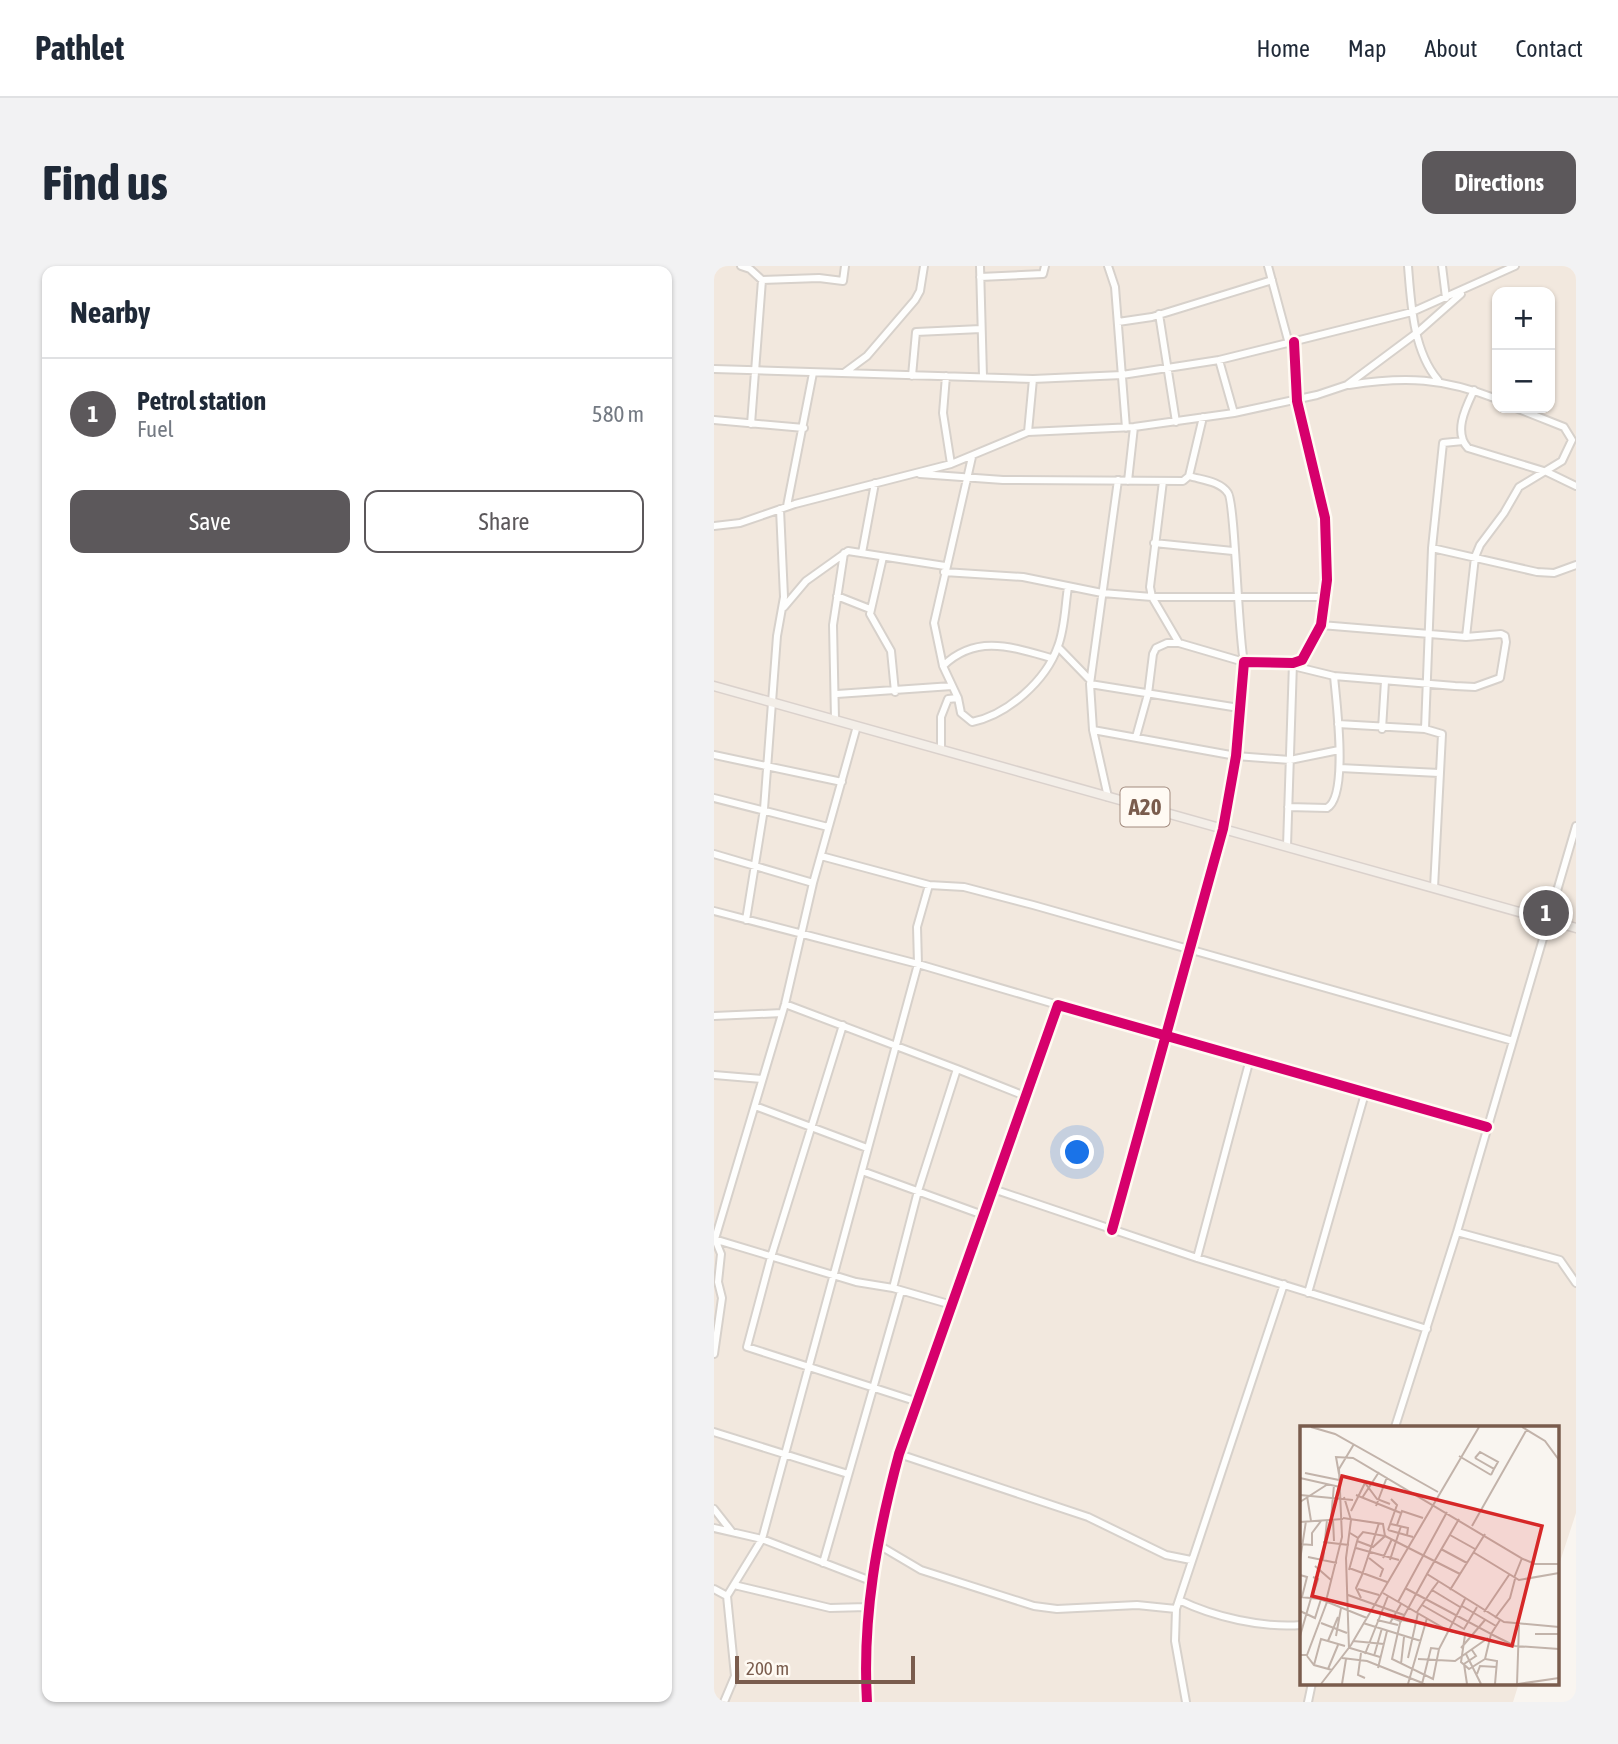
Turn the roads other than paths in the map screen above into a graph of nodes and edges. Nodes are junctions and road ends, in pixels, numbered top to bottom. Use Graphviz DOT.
graph roads {
  1 [pos="741,266"];
  2 [pos="845,266"];
  3 [pos="924,266"];
  4 [pos="979,266"];
  5 [pos="1045,266"];
  6 [pos="1108,266"];
  7 [pos="1268,266"];
  8 [pos="1408,266"];
  9 [pos="1442,266"];
  10 [pos="1514,266"];
  11 [pos="1504,269"];
  12 [pos="980,277"];
  13 [pos="762,280"];
  14 [pos="1272,280"];
  15 [pos="1467,288"];
  16 [pos="1446,298"];
  17 [pos="1412,312"];
  18 [pos="1160,314"];
  19 [pos="1118,323"];
  20 [pos="981,329"];
  21 [pos="1418,332"];
  22 [pos="1292,343"];
  23 [pos="1219,360"];
  24 [pos="714,369"];
  25 [pos="1168,370"];
  26 [pos="757,371"];
  27 [pos="813,373"];
  28 [pos="844,373"];
  29 [pos="1122,375"];
  30 [pos="912,376"];
  31 [pos="946,376"];
  32 [pos="983,376"];
  33 [pos="1033,379"];
  34 [pos="1438,380"];
  35 [pos="1347,385"];
  36 [pos="1474,390"];
  37 [pos="1492,397"];
  38 [pos="1297,401"];
  39 [pos="1234,413"];
  40 [pos="1527,413"];
  41 [pos="1203,416"];
  42 [pos="714,420"];
  43 [pos="1176,422"];
  44 [pos="751,424"];
  45 [pos="1134,427"];
  46 [pos="804,428"];
  47 [pos="1126,428"];
  48 [pos="1028,432"];
  49 [pos="1462,441"];
  50 [pos="972,457"];
  51 [pos="951,464"];
  52 [pos="1547,472"];
  53 [pos="914,473"];
  54 [pos="966,477"];
  55 [pos="1189,477"];
  56 [pos="1118,480"];
  57 [pos="1128,481"];
  58 [pos="1163,481"];
  59 [pos="876,483"];
  60 [pos="1576,486"];
  61 [pos="783,508"];
  62 [pos="714,526"];
  63 [pos="1154,543"];
  64 [pos="1432,548"];
  65 [pos="1233,551"];
  66 [pos="845,553"];
  67 [pos="862,553"];
  68 [pos="883,556"];
  69 [pos="1475,557"];
  70 [pos="1576,565"];
  71 [pos="945,569"];
  72 [pos="1068,587"];
  73 [pos="1102,593"];
  74 [pos="837,596"];
  75 [pos="1152,597"];
  76 [pos="1236,597"];
  77 [pos="1327,597"];
  78 [pos="783,608"];
  79 [pos="870,609"];
  80 [pos="1321,625"];
  81 [pos="1428,633"];
  82 [pos="1466,637"];
  83 [pos="1179,643"];
  84 [pos="1058,647"];
  85 [pos="1051,658"];
  86 [pos="1244,662"];
  87 [pos="1293,665"];
  88 [pos="943,666"];
  89 [pos="1334,676"];
  90 [pos="1385,681"];
  91 [pos="1090,682"];
  92 [pos="1428,682"];
  93 [pos="714,686"];
  94 [pos="952,686"];
  95 [pos="895,692"];
  96 [pos="836,694"];
  97 [pos="1148,694"];
  98 [pos="958,698"];
  99 [pos="774,703"];
  100 [pos="1239,708"];
  101 [pos="835,719"];
  102 [pos="1338,724"];
  103 [pos="857,726"];
  104 [pos="1382,729"];
  105 [pos="1425,729"];
  106 [pos="1093,730"];
  107 [pos="1136,737"];
  108 [pos="941,750"];
  109 [pos="1339,750"];
  110 [pos="714,756"];
  111 [pos="1236,756"];
  112 [pos="1290,760"];
  113 [pos="768,764"];
  114 [pos="1340,768"];
  115 [pos="1439,773"];
  116 [pos="842,782"];
  117 [pos="1108,797"];
  118 [pos="714,798"];
  119 [pos="1288,807"];
  120 [pos="764,809"];
  121 [pos="1576,826"];
  122 [pos="828,827"];
  123 [pos="1223,829"];
  124 [pos="1287,846"];
  125 [pos="714,854"];
  126 [pos="821,856"];
  127 [pos="755,866"];
  128 [pos="813,883"];
  129 [pos="929,885"];
  130 [pos="1434,888"];
  131 [pos="714,911"];
  132 [pos="746,920"];
  133 [pos="1550,920"];
  134 [pos="1576,928"];
  135 [pos="800,936"];
  136 [pos="1189,950"];
  137 [pos="918,964"];
  138 [pos="785,1004"];
  139 [pos="1058,1005"];
  140 [pos="782,1013"];
  141 [pos="714,1016"];
  142 [pos="843,1025"];
  143 [pos="1166,1036"];
  144 [pos="1513,1041"];
  145 [pos="897,1047"];
  146 [pos="1250,1059"];
  147 [pos="957,1069"];
  148 [pos="714,1075"];
  149 [pos="762,1079"];
  150 [pos="1366,1090"];
  151 [pos="1025,1096"];
  152 [pos="755,1106"];
  153 [pos="812,1127"];
  154 [pos="1487,1127"];
  155 [pos="867,1148"];
  156 [pos="862,1171"];
  157 [pos="993,1189"];
  158 [pos="918,1191"];
  159 [pos="983,1215"];
  160 [pos="1112,1230"];
  161 [pos="1457,1232"];
  162 [pos="714,1239"];
  163 [pos="771,1257"];
  164 [pos="1197,1258"];
  165 [pos="832,1275"];
  166 [pos="1576,1283"];
  167 [pos="1284,1284"];
  168 [pos="893,1288"];
  169 [pos="901,1291"];
  170 [pos="1308,1293"];
  171 [pos="952,1305"];
  172 [pos="717,1316"];
  173 [pos="1427,1329"];
  174 [pos="714,1354"];
  175 [pos="810,1367"];
  176 [pos="874,1386"];
  177 [pos="918,1402"];
  178 [pos="1395,1426"];
  179 [pos="714,1432"];
  180 [pos="785,1453"];
  181 [pos="899,1454"];
  182 [pos="848,1474"];
  183 [pos="714,1509"];
  184 [pos="714,1528"];
  185 [pos="732,1532"];
  186 [pos="762,1539"];
  187 [pos="877,1544"];
  188 [pos="1191,1560"];
  189 [pos="823,1563"];
  190 [pos="871,1581"];
  191 [pos="734,1586"];
  192 [pos="714,1589"];
  193 [pos="727,1597"];
  194 [pos="1179,1600"];
  195 [pos="867,1607"];
  196 [pos="1176,1609"];
  197 [pos="1300,1625"];
  198 [pos="1312,1684"];
  199 [pos="724,1702"];
  200 [pos="867,1702"];
  201 [pos="1186,1702"];
  202 [pos="1308,1702"];
  1 -- 13 [label="street"];
  2 -- 13 [label="street"];
  3 -- 28 [label="street"];
  4 -- 12 [label="street"];
  5 -- 12 [label="street"];
  6 -- 19 [label="street"];
  7 -- 14 [label="street"];
  8 -- 17 [label="street"];
  9 -- 16 [label="street"];
  10 -- 11 [label="street"];
  11 -- 15 [label="street"];
  12 -- 20 [label="street"];
  13 -- 26 [label="street"];
  14 -- 18 [label="street"];
  14 -- 22 [label="street"];
  15 -- 16 [label="street"];
  15 -- 21 [label="street"];
  16 -- 17 [label="street"];
  17 -- 21 [label="street"];
  17 -- 22 [label="street"];
  18 -- 19 [label="street"];
  18 -- 25 [label="street"];
  19 -- 29 [label="street"];
  20 -- 30 [label="street"];
  20 -- 32 [label="street"];
  21 -- 34 [label="street"];
  21 -- 35 [label="street"];
  22 -- 23 [label="street"];
  22 -- 38 [label="street"];
  23 -- 25 [label="street"];
  23 -- 39 [label="street"];
  24 -- 26 [label="street"];
  25 -- 29 [label="street"];
  25 -- 43 [label="street"];
  26 -- 27 [label="street"];
  26 -- 44 [label="street"];
  27 -- 28 [label="street"];
  27 -- 46 [label="street"];
  28 -- 30 [label="street"];
  29 -- 33 [label="street"];
  29 -- 47 [label="street"];
  30 -- 31 [label="street"];
  31 -- 32 [label="street"];
  31 -- 51 [label="street"];
  32 -- 33 [label="street"];
  33 -- 48 [label="street"];
  34 -- 35 [label="street"];
  34 -- 36 [label="street"];
  35 -- 38 [label="street"];
  36 -- 37 [label="street"];
  36 -- 49 [label="street"];
  38 -- 39 [label="street"];
  38 -- 77 [label="street"];
  39 -- 41 [label="street"];
  40 -- 52 [label="street"];
  41 -- 43 [label="street"];
  41 -- 55 [label="street"];
  42 -- 44 [label="street"];
  43 -- 45 [label="street"];
  44 -- 46 [label="street"];
  45 -- 47 [label="street"];
  45 -- 57 [label="street"];
  46 -- 61 [label="street"];
  47 -- 48 [label="street"];
  48 -- 50 [label="street"];
  49 -- 52 [label="street"];
  49 -- 64 [label="street"];
  50 -- 51 [label="street"];
  50 -- 54 [label="street"];
  51 -- 53 [label="street"];
  52 -- 60 [label="street"];
  52 -- 69 [label="street"];
  53 -- 54 [label="street"];
  53 -- 59 [label="street"];
  54 -- 56 [label="street"];
  54 -- 71 [label="street"];
  55 -- 58 [label="street"];
  55 -- 65 [label="street"];
  56 -- 57 [label="street"];
  56 -- 73 [label="street"];
  57 -- 58 [label="street"];
  58 -- 63 [label="street"];
  59 -- 61 [label="street"];
  59 -- 67 [label="street"];
  61 -- 62 [label="street"];
  61 -- 78 [label="street"];
  63 -- 65 [label="street"];
  63 -- 75 [label="street"];
  64 -- 69 [label="street"];
  64 -- 81 [label="street"];
  65 -- 76 [label="street"];
  66 -- 67 [label="street"];
  66 -- 74 [label="street"];
  66 -- 78 [label="street"];
  67 -- 68 [label="street"];
  68 -- 71 [label="street"];
  68 -- 79 [label="street"];
  69 -- 70 [label="street"];
  69 -- 82 [label="street"];
  71 -- 72 [label="street"];
  71 -- 88 [label="street"];
  72 -- 73 [label="street"];
  72 -- 84 [label="street"];
  73 -- 75 [label="street"];
  73 -- 91 [label="street"];
  74 -- 79 [label="street"];
  74 -- 96 [label="street"];
  75 -- 76 [label="street"];
  75 -- 83 [label="street"];
  76 -- 77 [label="street"];
  76 -- 86 [label="street"];
  77 -- 80 [label="street"];
  78 -- 99 [label="street"];
  79 -- 95 [label="street"];
  80 -- 81 [label="street"];
  80 -- 87 [label="street"];
  81 -- 82 [label="street"];
  81 -- 92 [label="street"];
  82 -- 92 [label="street"];
  83 -- 86 [label="street"];
  83 -- 97 [label="street"];
  84 -- 85 [label="street"];
  84 -- 91 [label="street"];
  85 -- 88 [label="street"];
  85 -- 98 [label="street"];
  86 -- 87 [label="street"];
  86 -- 100 [label="street"];
  87 -- 89 [label="street"];
  87 -- 112 [label="street"];
  88 -- 94 [label="street"];
  89 -- 90 [label="street"];
  89 -- 102 [label="street"];
  90 -- 92 [label="street"];
  90 -- 104 [label="street"];
  91 -- 97 [label="street"];
  91 -- 106 [label="street"];
  92 -- 105 [label="street"];
  93 -- 99 [label="main road, A20"];
  94 -- 95 [label="street"];
  94 -- 98 [label="street"];
  95 -- 96 [label="street"];
  96 -- 101 [label="street"];
  97 -- 100 [label="street"];
  97 -- 107 [label="street"];
  98 -- 108 [label="street"];
  99 -- 101 [label="main road, A20"];
  99 -- 113 [label="street"];
  100 -- 111 [label="street"];
  101 -- 103 [label="main road, A20"];
  102 -- 104 [label="street"];
  102 -- 109 [label="street"];
  103 -- 108 [label="main road, A20"];
  103 -- 116 [label="street"];
  104 -- 105 [label="street"];
  105 -- 115 [label="street"];
  106 -- 107 [label="street"];
  106 -- 117 [label="street"];
  107 -- 111 [label="street"];
  108 -- 117 [label="main road, A20"];
  109 -- 112 [label="street"];
  109 -- 114 [label="street"];
  110 -- 113 [label="street"];
  111 -- 112 [label="street"];
  111 -- 123 [label="street"];
  112 -- 119 [label="street"];
  113 -- 116 [label="street"];
  113 -- 120 [label="street"];
  114 -- 115 [label="street"];
  114 -- 119 [label="street"];
  115 -- 130 [label="street"];
  116 -- 122 [label="street"];
  117 -- 123 [label="main road, A20"];
  118 -- 120 [label="street"];
  119 -- 124 [label="street"];
  120 -- 122 [label="street"];
  120 -- 127 [label="street"];
  121 -- 133 [label="street"];
  122 -- 126 [label="street"];
  123 -- 124 [label="main road, A20"];
  123 -- 136 [label="street"];
  124 -- 130 [label="main road, A20"];
  125 -- 127 [label="street"];
  126 -- 128 [label="street"];
  126 -- 129 [label="street"];
  127 -- 128 [label="street"];
  127 -- 132 [label="street"];
  128 -- 135 [label="street"];
  129 -- 136 [label="street"];
  129 -- 137 [label="street"];
  130 -- 133 [label="main road, A20"];
  131 -- 132 [label="street"];
  132 -- 135 [label="street"];
  133 -- 134 [label="main road, A20"];
  133 -- 144 [label="street"];
  135 -- 137 [label="street"];
  135 -- 138 [label="street"];
  136 -- 143 [label="street"];
  136 -- 144 [label="street"];
  137 -- 139 [label="street"];
  137 -- 145 [label="street"];
  138 -- 140 [label="street"];
  138 -- 142 [label="street"];
  139 -- 143 [label="street"];
  139 -- 151 [label="street"];
  140 -- 141 [label="street"];
  140 -- 149 [label="street"];
  142 -- 145 [label="street"];
  142 -- 153 [label="street"];
  143 -- 146 [label="street"];
  143 -- 160 [label="street"];
  144 -- 154 [label="street"];
  145 -- 147 [label="street"];
  145 -- 155 [label="street"];
  146 -- 150 [label="street"];
  146 -- 164 [label="street"];
  147 -- 151 [label="street"];
  147 -- 158 [label="street"];
  148 -- 149 [label="street"];
  149 -- 152 [label="street"];
  150 -- 154 [label="street"];
  150 -- 170 [label="street"];
  151 -- 157 [label="street"];
  152 -- 153 [label="street"];
  152 -- 162 [label="street"];
  153 -- 155 [label="street"];
  153 -- 163 [label="street"];
  154 -- 161 [label="street"];
  155 -- 156 [label="street"];
  156 -- 158 [label="street"];
  156 -- 165 [label="street"];
  157 -- 159 [label="street"];
  157 -- 160 [label="street"];
  158 -- 159 [label="street"];
  158 -- 168 [label="street"];
  159 -- 171 [label="street"];
  160 -- 164 [label="street"];
  161 -- 166 [label="street"];
  161 -- 173 [label="street"];
  162 -- 163 [label="street"];
  162 -- 172 [label="street"];
  163 -- 165 [label="street"];
  163 -- 175 [label="street"];
  164 -- 167 [label="street"];
  165 -- 168 [label="street"];
  165 -- 175 [label="street"];
  167 -- 170 [label="street"];
  167 -- 188 [label="street"];
  168 -- 169 [label="street"];
  169 -- 171 [label="street"];
  169 -- 176 [label="street"];
  170 -- 173 [label="street"];
  171 -- 177 [label="street"];
  172 -- 174 [label="street"];
  173 -- 178 [label="street"];
  175 -- 176 [label="street"];
  175 -- 180 [label="street"];
  176 -- 177 [label="street"];
  176 -- 182 [label="street"];
  177 -- 181 [label="street"];
  179 -- 180 [label="street"];
  180 -- 182 [label="street"];
  180 -- 186 [label="street"];
  181 -- 187 [label="street"];
  181 -- 188 [label="street"];
  182 -- 189 [label="street"];
  183 -- 185 [label="street"];
  184 -- 185 [label="street"];
  185 -- 186 [label="street"];
  186 -- 189 [label="street"];
  186 -- 191 [label="street"];
  187 -- 190 [label="street"];
  187 -- 196 [label="street"];
  188 -- 194 [label="street"];
  189 -- 190 [label="street"];
  190 -- 195 [label="street"];
  191 -- 193 [label="street"];
  191 -- 195 [label="street"];
  192 -- 193 [label="street"];
  193 -- 199 [label="street"];
  194 -- 196 [label="street"];
  194 -- 197 [label="street"];
  195 -- 200 [label="street"];
  196 -- 201 [label="street"];
  198 -- 202 [label="street"];
}
